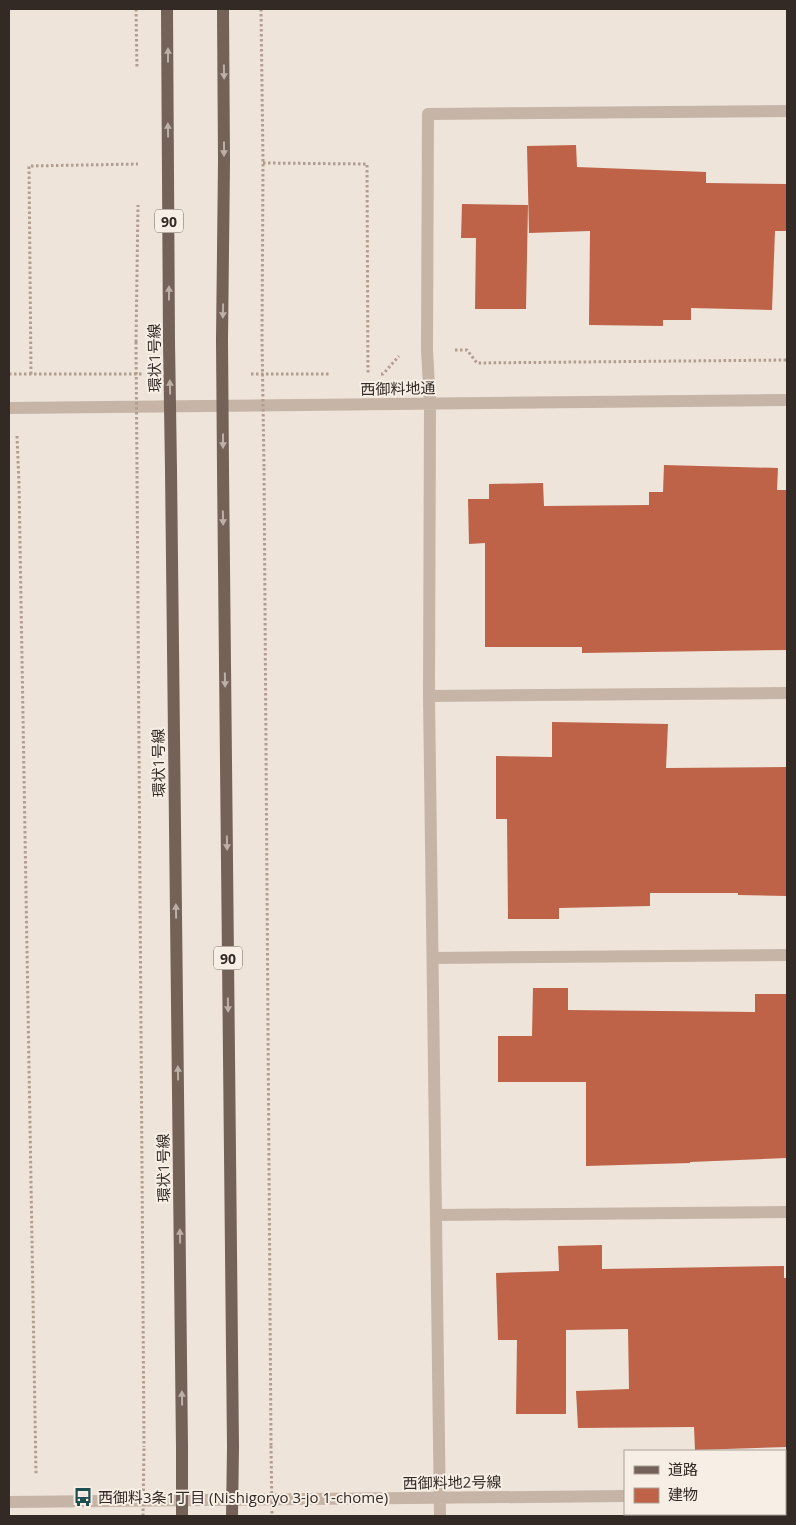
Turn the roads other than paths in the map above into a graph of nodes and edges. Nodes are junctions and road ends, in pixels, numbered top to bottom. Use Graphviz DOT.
graph roads {
  1 [pos="167,9"];
  2 [pos="223,9"];
  3 [pos="787,111"];
  4 [pos="787,400"];
  5 [pos="430,404"];
  6 [pos="12,408"];
  7 [pos="787,693"];
  8 [pos="429,696"];
  9 [pos="787,954"];
  10 [pos="433,958"];
  11 [pos="787,1212"];
  12 [pos="437,1215"];
  13 [pos="624,1496"];
  14 [pos="440,1498"];
  15 [pos="9,1502"];
  16 [pos="182,1516"];
  17 [pos="232,1516"];
  18 [pos="440,1516"];
  16 -- 1 [label="main road, 環状1号線 / 90, one-way, bridge"];
  2 -- 17 [label="main road, 90, one-way, bridge"];
  3 -- 5 [label="street"];
  4 -- 5 [label="street, 西御料地通"];
  5 -- 6 [label="street, 西御料地通"];
  5 -- 8 [label="street"];
  7 -- 8 [label="street"];
  8 -- 10 [label="street"];
  9 -- 10 [label="street"];
  10 -- 12 [label="street"];
  11 -- 12 [label="street"];
  12 -- 14 [label="street"];
  13 -- 14 [label="street, 西御料地2号線"];
  14 -- 15 [label="street, 西御料地2号線"];
  14 -- 18 [label="street"];
}
